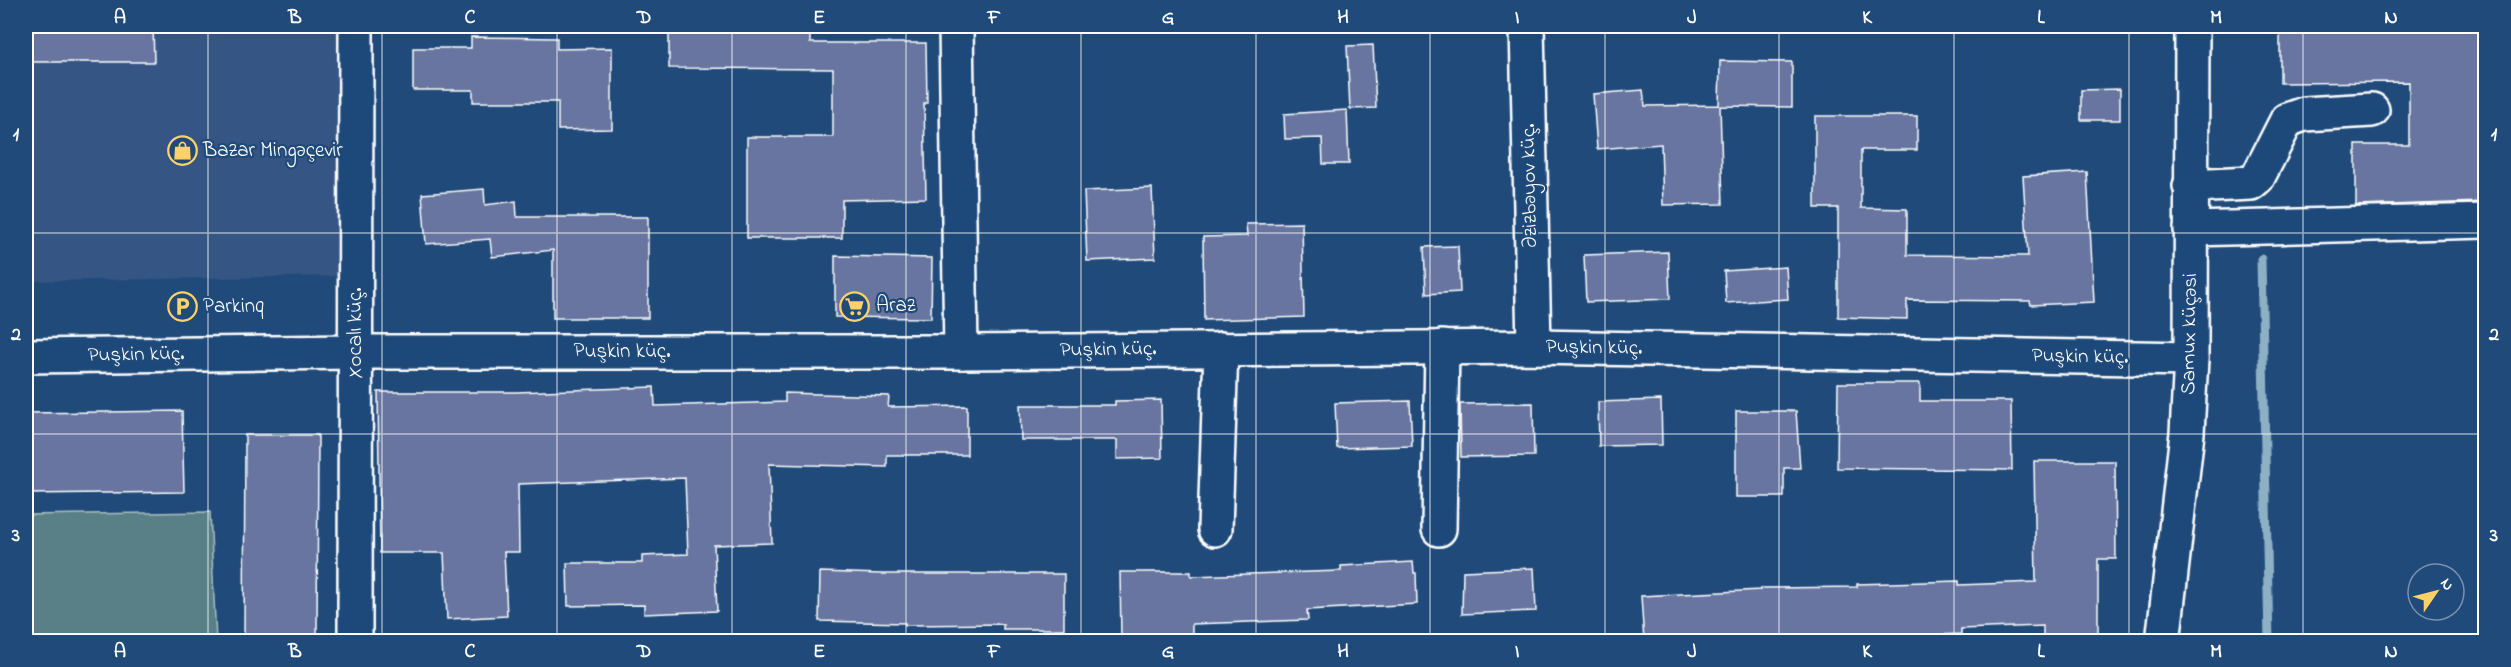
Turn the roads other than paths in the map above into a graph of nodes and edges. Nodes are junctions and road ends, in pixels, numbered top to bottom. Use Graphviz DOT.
graph roads {
  1 [pos="356,26"];
  2 [pos="956,26"];
  3 [pos="1527,26"];
  4 [pos="2192,26"];
  5 [pos="2372,110"];
  6 [pos="2190,186"];
  7 [pos="2486,221"];
  8 [pos="2191,229"];
  9 [pos="1534,346"];
  10 [pos="1442,347"];
  11 [pos="1221,349"];
  12 [pos="356,352"];
  13 [pos="960,352"];
  14 [pos="26,356"];
  15 [pos="2191,359"];
  16 [pos="1215,529"];
  17 [pos="1439,529"];
  18 [pos="355,642"];
  19 [pos="2163,642"];
  1 -- 12 [label="street, Xocalı küç."];
  2 -- 13 [label="street"];
  3 -- 9 [label="street, Əzizbəyov küç."];
  4 -- 6 [label="street, Samux küçəsi"];
  5 -- 6 [label="street"];
  6 -- 8 [label="street, Samux küçəsi"];
  7 -- 8 [label="street"];
  8 -- 15 [label="street, Samux küçəsi"];
  9 -- 10 [label="street, Puşkin küç."];
  9 -- 15 [label="street, Puşkin küç."];
  10 -- 11 [label="street, Puşkin küç."];
  10 -- 17 [label="street"];
  11 -- 13 [label="street, Puşkin küç."];
  11 -- 16 [label="street"];
  12 -- 13 [label="street, Puşkin küç."];
  12 -- 14 [label="street, Puşkin küç."];
  12 -- 18 [label="street, Xocalı küç."];
  15 -- 19 [label="street, Samux küçəsi"];
}
